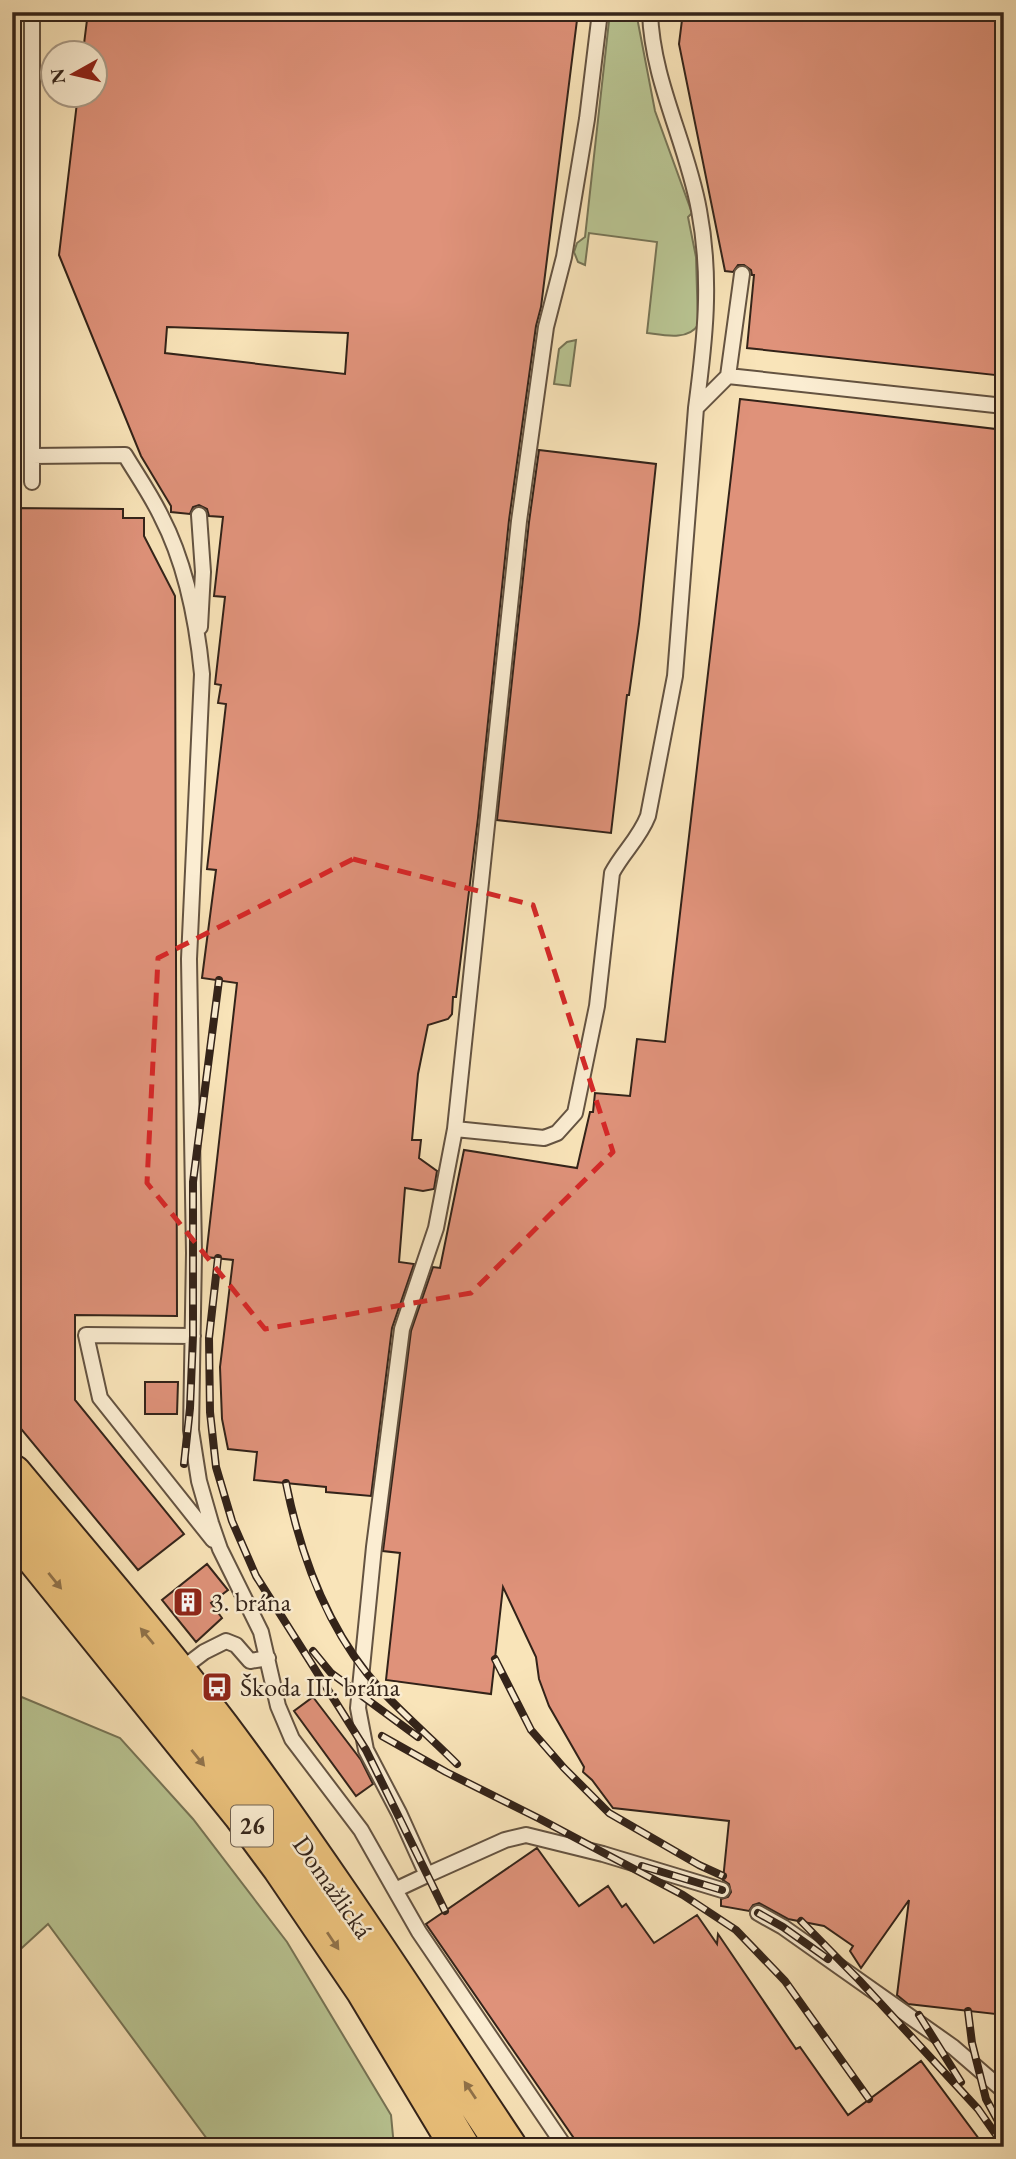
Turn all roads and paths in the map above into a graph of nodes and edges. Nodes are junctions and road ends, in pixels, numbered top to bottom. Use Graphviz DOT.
graph roads {
  1 [pos="32,12"];
  2 [pos="600,12"];
  3 [pos="650,12"];
  4 [pos="742,274"];
  5 [pos="728,376"];
  6 [pos="1004,406"];
  7 [pos="696,408"];
  8 [pos="32,456"];
  9 [pos="32,482"];
  10 [pos="199,515"];
  11 [pos="199,646"];
  12 [pos="455,1129"];
  13 [pos="193,1336"];
  14 [pos="12,1474"];
  15 [pos="12,1528"];
  16 [pos="220,1549"];
  17 [pos="268,1658"];
  18 [pos="177,1673"];
  19 [pos="427,1875"];
  20 [pos="395,1890"];
  21 [pos="722,1890"];
  22 [pos="758,1913"];
  23 [pos="1004,2091"];
  24 [pos="460,2147"];
  25 [pos="508,2147"];
  26 [pos="565,2147"];
  1 -- 8 [label="lane"];
  2 -- 12 [label="lane"];
  3 -- 7 [label="lane"];
  4 -- 5 [label="lane"];
  5 -- 6 [label="lane"];
  5 -- 7 [label="lane"];
  7 -- 12 [label="lane"];
  8 -- 9 [label="lane"];
  8 -- 11 [label="lane"];
  10 -- 11 [label="lane"];
  11 -- 13 [label="lane"];
  12 -- 19 [label="lane"];
  13 -- 16 [label="lane"];
  13 -- 16 [label="lane"];
  18 -- 14 [label="main road, Domažlická / 26, one-way"];
  15 -- 24 [label="main road, Domažlická / 26, one-way"];
  16 -- 17 [label="lane"];
  17 -- 18 [label="lane"];
  17 -- 20 [label="lane"];
  25 -- 18 [label="main road, Domažlická / 26, one-way"];
  19 -- 20 [label="lane"];
  19 -- 21 [label="lane"];
  20 -- 26 [label="lane"];
  22 -- 23 [label="lane"];
}
